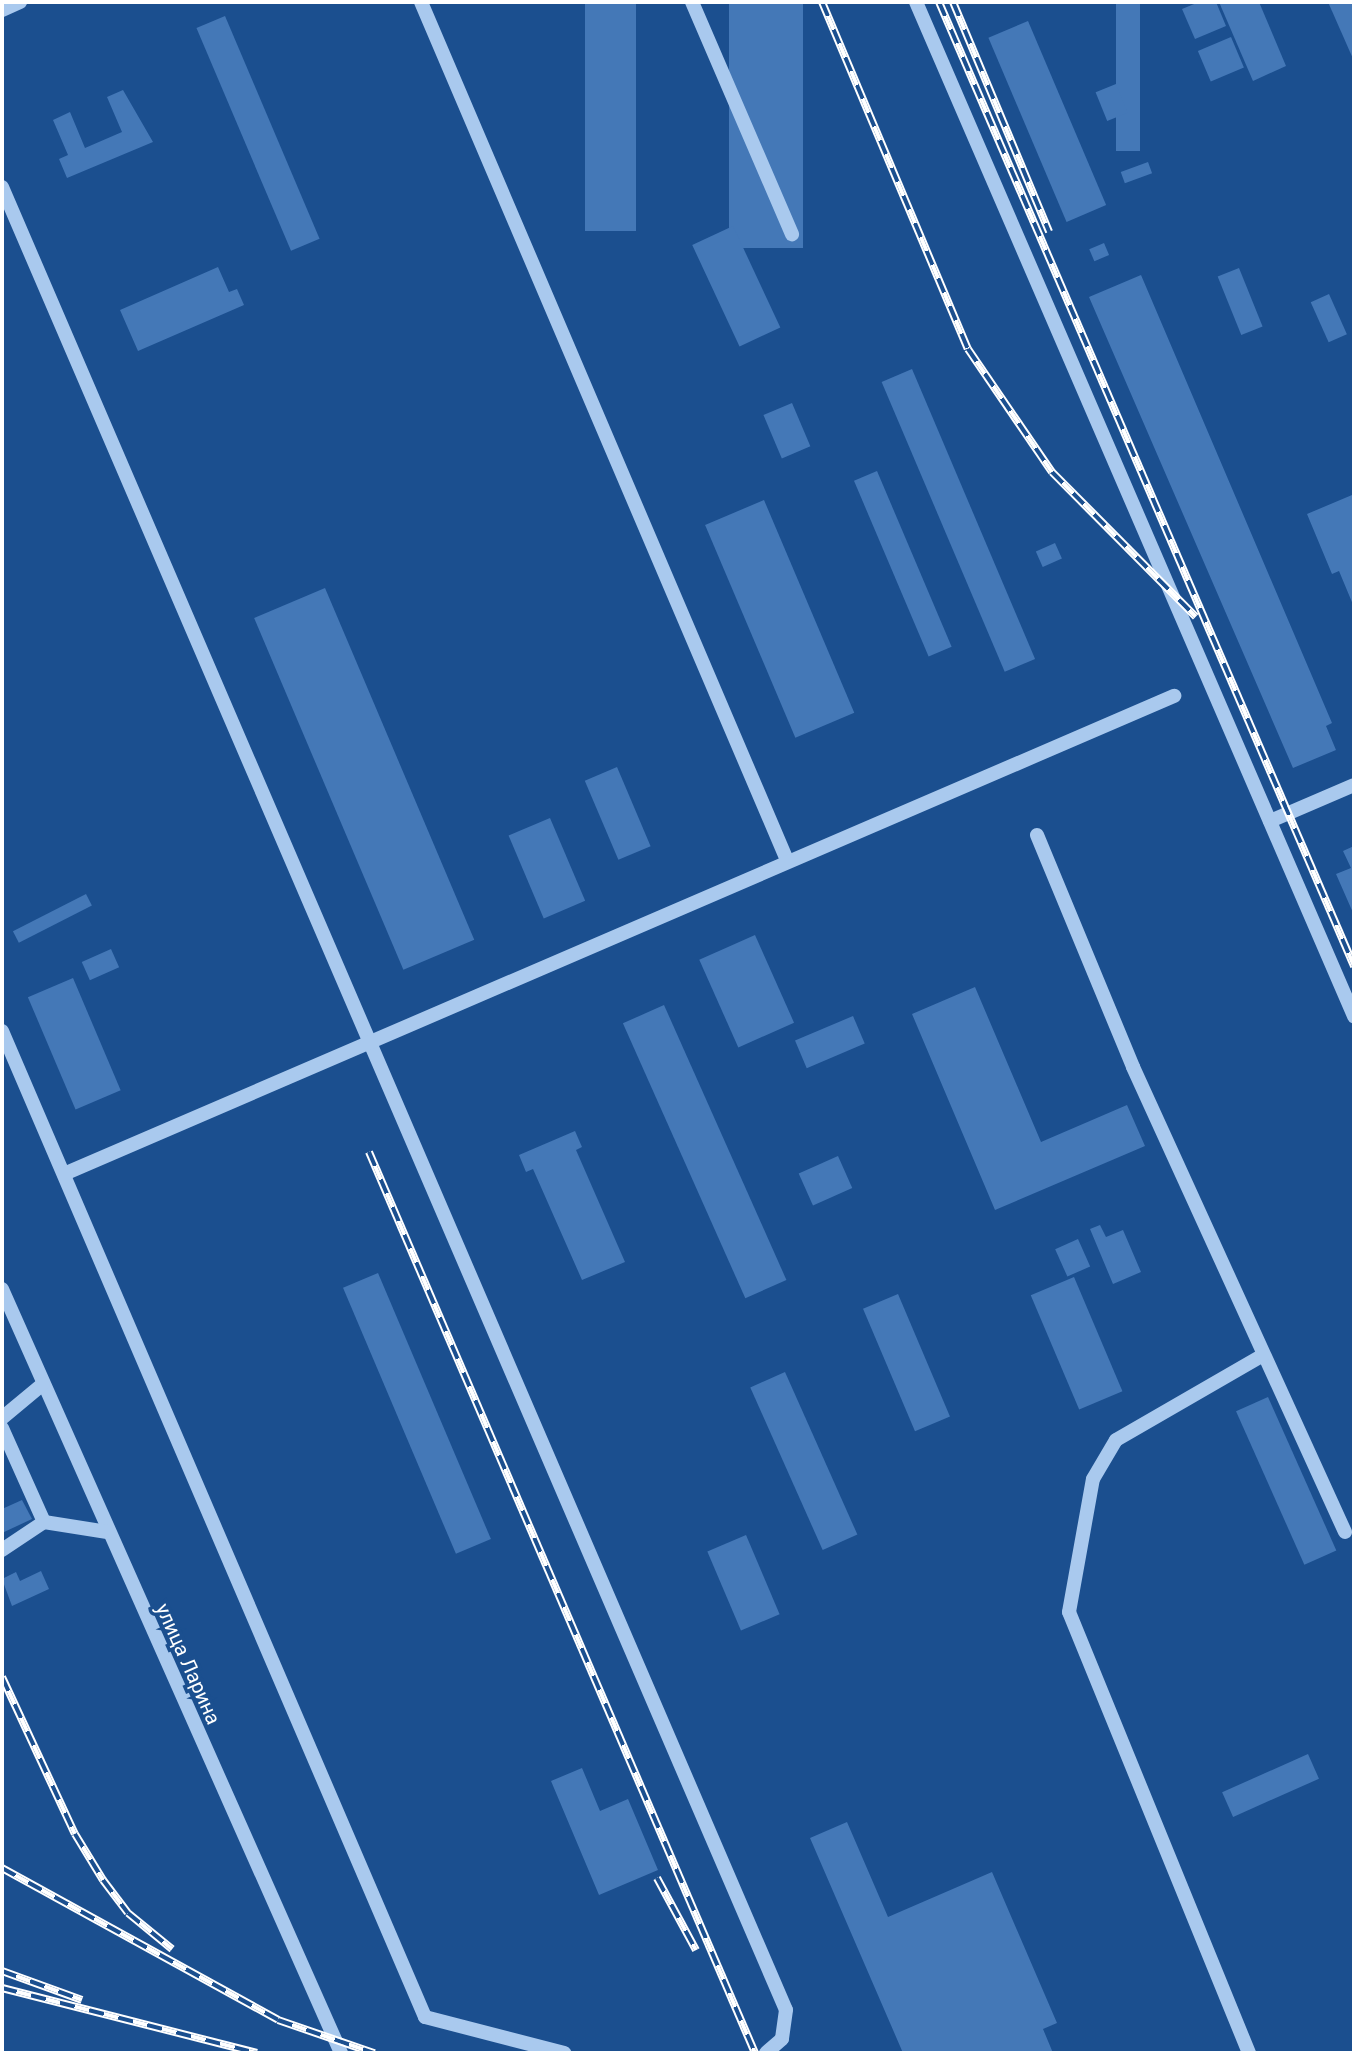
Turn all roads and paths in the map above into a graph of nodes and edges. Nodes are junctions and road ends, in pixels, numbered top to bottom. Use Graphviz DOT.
graph roads {
  1 [pos="20,2"];
  2 [pos="421,2"];
  3 [pos="692,2"];
  4 [pos="916,2"];
  5 [pos="2,10"];
  6 [pos="2,187"];
  7 [pos="792,234"];
  8 [pos="1174,696"];
  9 [pos="1354,785"];
  10 [pos="1270,821"];
  11 [pos="1037,835"];
  12 [pos="787,860"];
  13 [pos="1354,1016"];
  14 [pos="2,1031"];
  15 [pos="367,1041"];
  16 [pos="64,1174"];
  17 [pos="2,1289"];
  18 [pos="1263,1355"];
  19 [pos="43,1384"];
  20 [pos="2,1418"];
  21 [pos="2,1428"];
  22 [pos="44,1522"];
  23 [pos="107,1532"];
  24 [pos="1345,1532"];
  25 [pos="2,1550"];
  26 [pos="341,2053"];
  27 [pos="564,2053"];
  28 [pos="766,2053"];
  29 [pos="1249,2053"];
  1 -- 5 [label="street"];
  2 -- 12 [label="street"];
  3 -- 7 [label="street"];
  4 -- 10 [label="street"];
  6 -- 15 [label="street"];
  8 -- 12 [label="street"];
  9 -- 10 [label="street"];
  10 -- 13 [label="street"];
  11 -- 18 [label="street"];
  12 -- 15 [label="street"];
  14 -- 16 [label="street"];
  15 -- 16 [label="street"];
  15 -- 28 [label="street"];
  16 -- 27 [label="street"];
  17 -- 19 [label="street, улица Ларина"];
  18 -- 24 [label="street"];
  18 -- 29 [label="street"];
  19 -- 20 [label="street"];
  19 -- 23 [label="street, улица Ларина"];
  21 -- 22 [label="street"];
  22 -- 23 [label="street"];
  22 -- 25 [label="street"];
  23 -- 26 [label="street, улица Ларина"];
}
